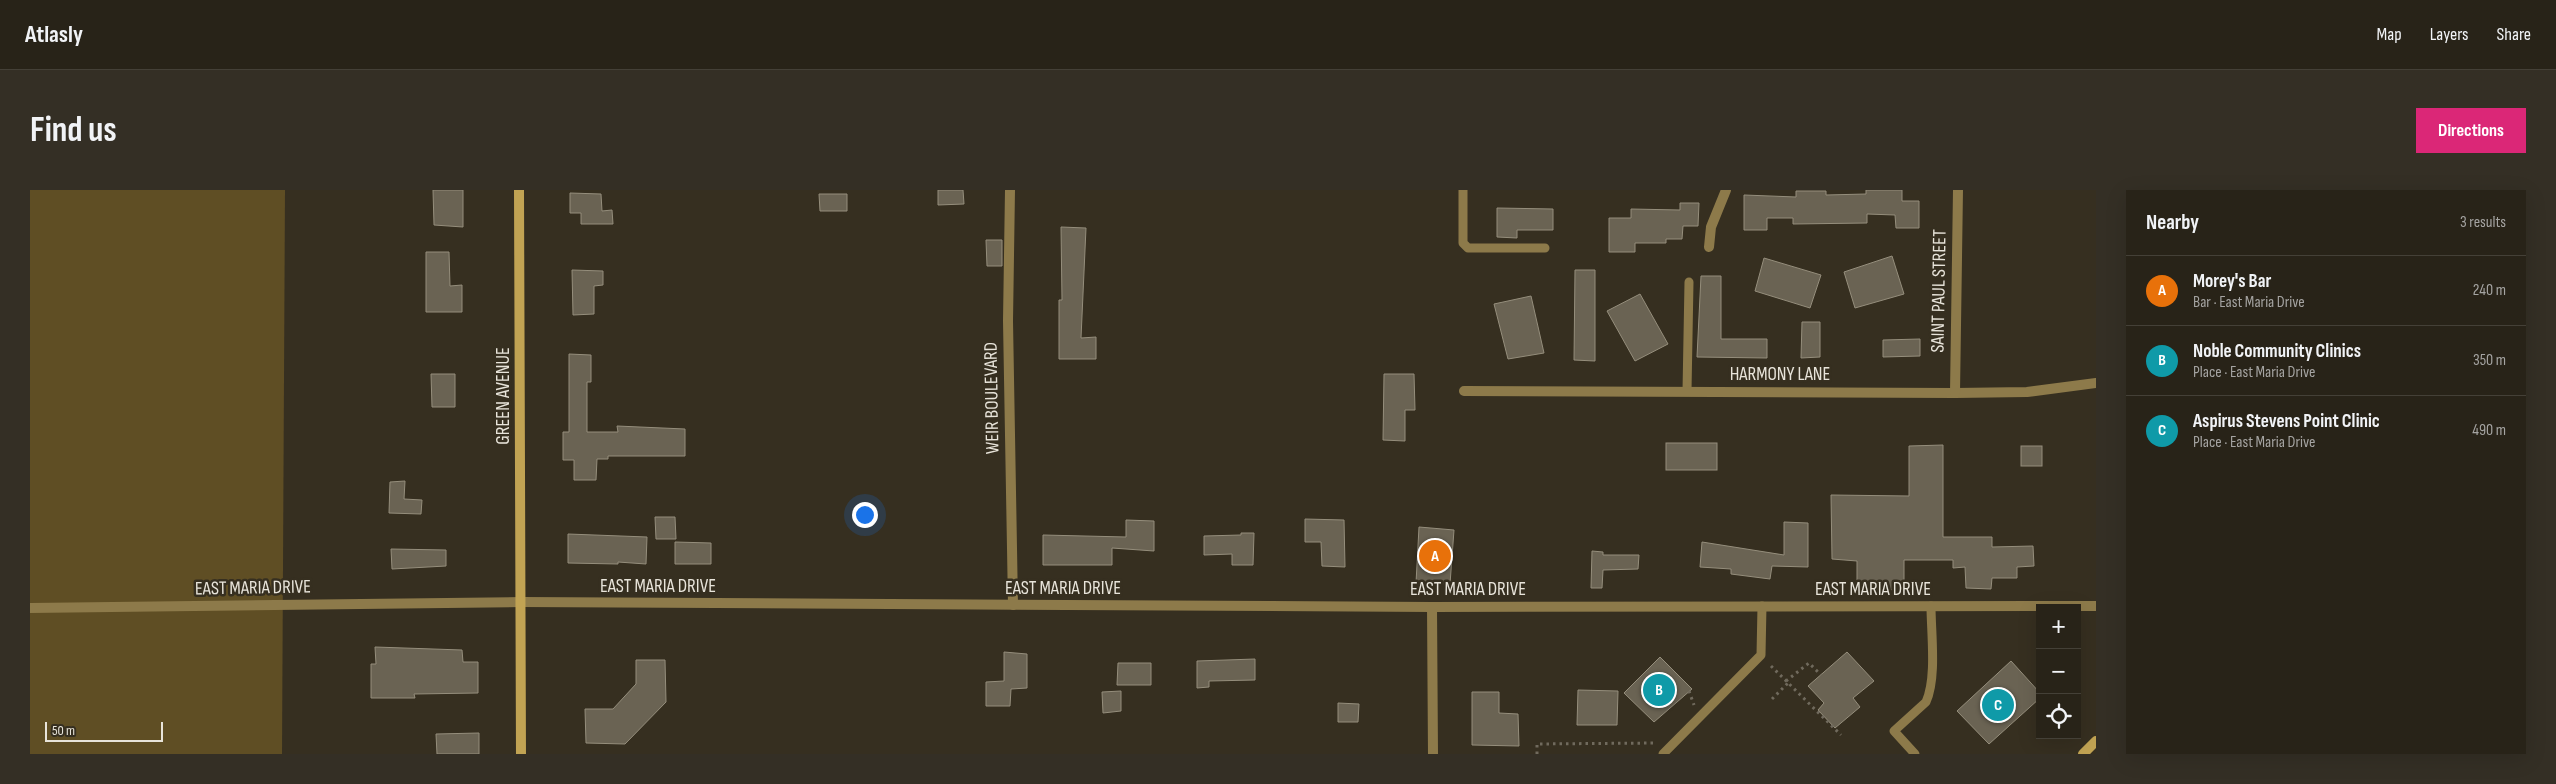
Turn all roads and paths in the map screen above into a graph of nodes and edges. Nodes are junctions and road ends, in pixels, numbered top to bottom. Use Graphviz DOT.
graph roads {
  1 [pos="519,190"];
  2 [pos="1010,190"];
  3 [pos="1464,190"];
  4 [pos="1726,190"];
  5 [pos="1958,190"];
  6 [pos="1709,247"];
  7 [pos="1545,248"];
  8 [pos="1689,282"];
  9 [pos="2096,383"];
  10 [pos="1464,391"];
  11 [pos="1687,392"];
  12 [pos="1955,393"];
  13 [pos="521,602"];
  14 [pos="1013,605"];
  15 [pos="1762,606"];
  16 [pos="1931,606"];
  17 [pos="2096,606"];
  18 [pos="1432,607"];
  19 [pos="30,608"];
  20 [pos="1771,666"];
  21 [pos="1820,675"];
  22 [pos="1787,682"];
  23 [pos="1689,691"];
  24 [pos="1701,699"];
  25 [pos="1772,699"];
  26 [pos="1694,705"];
  27 [pos="1687,712"];
  28 [pos="1840,735"];
  29 [pos="1660,738"];
  30 [pos="2096,741"];
  31 [pos="521,754"];
  32 [pos="1433,754"];
  33 [pos="1537,754"];
  34 [pos="1663,754"];
  35 [pos="1915,754"];
  36 [pos="2083,754"];
  1 -- 13 [label="street, GREEN AVENUE"];
  2 -- 14 [label="street, WEIR BOULEVARD"];
  3 -- 7 [label="lane"];
  4 -- 6 [label="street"];
  5 -- 12 [label="street, SAINT PAUL STREET"];
  8 -- 11 [label="lane"];
  9 -- 12 [label="street, HARMONY LANE"];
  10 -- 11 [label="street, HARMONY LANE"];
  11 -- 12 [label="street, HARMONY LANE"];
  13 -- 14 [label="street, EAST MARIA DRIVE"];
  13 -- 19 [label="street, EAST MARIA DRIVE"];
  13 -- 31 [label="street, GREEN AVENUE"];
  14 -- 18 [label="street, EAST MARIA DRIVE"];
  15 -- 16 [label="street, EAST MARIA DRIVE"];
  15 -- 18 [label="street, EAST MARIA DRIVE"];
  15 -- 34 [label="lane"];
  16 -- 17 [label="street, EAST MARIA DRIVE"];
  16 -- 35 [label="lane"];
  18 -- 32 [label="street"];
  20 -- 22 [label="path"];
  21 -- 22 [label="path"];
  22 -- 25 [label="path"];
  22 -- 28 [label="path"];
  23 -- 26 [label="path"];
  24 -- 26 [label="path"];
  26 -- 27 [label="path"];
  29 -- 33 [label="path"];
  30 -- 36 [label="street"];
}
